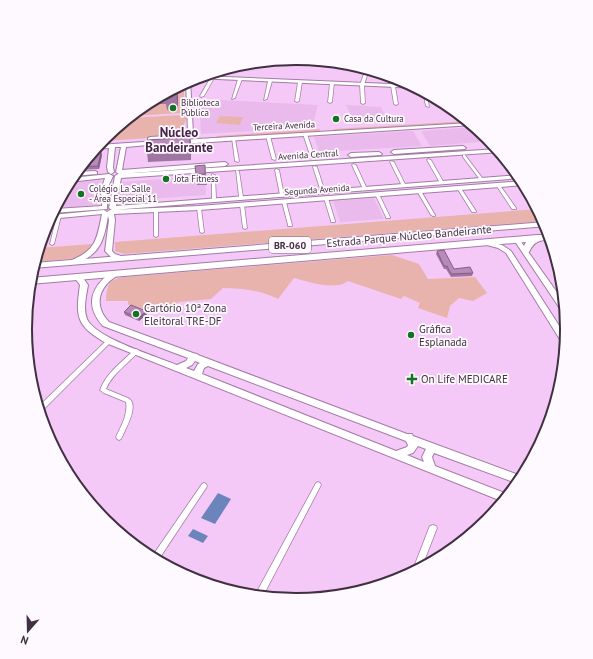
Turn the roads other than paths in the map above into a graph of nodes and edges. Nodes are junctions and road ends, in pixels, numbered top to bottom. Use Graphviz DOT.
graph roads {
  1 [pos="365,74"];
  2 [pos="214,78"];
  3 [pos="240,79"];
  4 [pos="209,80"];
  5 [pos="270,81"];
  6 [pos="300,82"];
  7 [pos="332,83"];
  8 [pos="362,85"];
  9 [pos="393,86"];
  10 [pos="401,86"];
  11 [pos="188,88"];
  12 [pos="202,96"];
  13 [pos="233,98"];
  14 [pos="264,99"];
  15 [pos="427,99"];
  16 [pos="297,101"];
  17 [pos="330,102"];
  18 [pos="363,103"];
  19 [pos="396,104"];
  20 [pos="428,106"];
  21 [pos="459,121"];
  22 [pos="463,124"];
  23 [pos="333,130"];
  24 [pos="323,131"];
  25 [pos="191,132"];
  26 [pos="305,134"];
  27 [pos="186,136"];
  28 [pos="268,136"];
  29 [pos="201,137"];
  30 [pos="214,138"];
  31 [pos="233,139"];
  32 [pos="110,141"];
  33 [pos="488,146"];
  34 [pos="124,147"];
  35 [pos="104,148"];
  36 [pos="112,148"];
  37 [pos="492,151"];
  38 [pos="377,154"];
  39 [pos="312,155"];
  40 [pos="464,156"];
  41 [pos="369,157"];
  42 [pos="274,159"];
  43 [pos="382,159"];
  44 [pos="429,160"];
  45 [pos="392,162"];
  46 [pos="354,165"];
  47 [pos="239,166"];
  48 [pos="315,167"];
  49 [pos="276,170"];
  50 [pos="83,174"];
  51 [pos="110,174"];
  52 [pos="118,174"];
  53 [pos="213,175"];
  54 [pos="80,178"];
  55 [pos="512,178"];
  56 [pos="482,180"];
  57 [pos="442,183"];
  58 [pos="516,184"];
  59 [pos="498,185"];
  60 [pos="459,188"];
  61 [pos="365,189"];
  62 [pos="406,189"];
  63 [pos="395,190"];
  64 [pos="419,191"];
  65 [pos="282,194"];
  66 [pos="377,194"];
  67 [pos="324,195"];
  68 [pos="240,197"];
  69 [pos="232,198"];
  70 [pos="214,199"];
  71 [pos="224,202"];
  72 [pos="284,202"];
  73 [pos="233,205"];
  74 [pos="242,205"];
  75 [pos="199,208"];
  76 [pos="514,208"];
  77 [pos="107,210"];
  78 [pos="156,210"];
  79 [pos="60,211"];
  80 [pos="474,211"];
  81 [pos="433,215"];
  82 [pos="59,216"];
  83 [pos="388,217"];
  84 [pos="334,221"];
  85 [pos="539,225"];
  86 [pos="290,226"];
  87 [pos="245,228"];
  88 [pos="494,228"];
  89 [pos="202,232"];
  90 [pos="156,236"];
  91 [pos="100,237"];
  92 [pos="110,237"];
  93 [pos="545,237"];
  94 [pos="537,238"];
  95 [pos="352,240"];
  96 [pos="517,240"];
  97 [pos="336,241"];
  98 [pos="480,242"];
  99 [pos="52,244"];
  100 [pos="526,250"];
  101 [pos="355,253"];
  102 [pos="339,254"];
  103 [pos="122,258"];
  104 [pos="530,260"];
  105 [pos="74,262"];
  106 [pos="514,262"];
  107 [pos="40,265"];
  108 [pos="116,273"];
  109 [pos="78,277"];
  110 [pos="37,280"];
  111 [pos="559,302"];
  112 [pos="95,305"];
  113 [pos="80,306"];
  114 [pos="561,334"];
  115 [pos="109,341"];
  116 [pos="136,351"];
  117 [pos="194,356"];
  118 [pos="208,362"];
  119 [pos="178,368"];
  120 [pos="197,375"];
  121 [pos="43,406"];
  122 [pos="409,437"];
  123 [pos="119,438"];
  124 [pos="435,448"];
  125 [pos="398,454"];
  126 [pos="431,469"];
  127 [pos="515,478"];
  128 [pos="318,485"];
  129 [pos="204,486"];
  130 [pos="501,497"];
  131 [pos="433,528"];
  132 [pos="158,555"];
  133 [pos="419,564"];
  134 [pos="261,592"];
  1 -- 8 [label="street"];
  2 -- 3 [label="street"];
  3 -- 5 [label="street"];
  3 -- 13 [label="street"];
  4 -- 12 [label="street"];
  5 -- 6 [label="street"];
  5 -- 14 [label="street"];
  6 -- 7 [label="street"];
  6 -- 16 [label="street"];
  7 -- 8 [label="street"];
  7 -- 17 [label="street"];
  8 -- 9 [label="street"];
  8 -- 18 [label="street"];
  9 -- 10 [label="street"];
  9 -- 19 [label="street"];
  11 -- 25 [label="street"];
  15 -- 20 [label="street"];
  21 -- 23 [label="street, Terceira Avenida"];
  22 -- 23 [label="street, Terceira Avenida"];
  23 -- 24 [label="street, Terceira Avenida"];
  24 -- 26 [label="street, Terceira Avenida"];
  24 -- 30 [label="street, Terceira Avenida"];
  25 -- 27 [label="street"];
  25 -- 29 [label="street"];
  26 -- 28 [label="street, Terceira Avenida"];
  26 -- 39 [label="street"];
  27 -- 29 [label="street, Terceira Avenida"];
  27 -- 32 [label="street, Terceira Avenida"];
  28 -- 31 [label="street, Terceira Avenida"];
  28 -- 42 [label="street"];
  29 -- 30 [label="street, Terceira Avenida"];
  29 -- 34 [label="street, Terceira Avenida"];
  30 -- 31 [label="street, Terceira Avenida"];
  31 -- 47 [label="street"];
  33 -- 38 [label="street, Avenida Central"];
  34 -- 36 [label="street, Terceira Avenida"];
  34 -- 52 [label="street"];
  35 -- 36 [label="street"];
  36 -- 51 [label="street"];
  37 -- 43 [label="street, Avenida Central"];
  38 -- 41 [label="street, Avenida Central"];
  38 -- 43 [label="street"];
  40 -- 56 [label="street"];
  41 -- 43 [label="street, Avenida Central"];
  41 -- 47 [label="street, Avenida Central"];
  44 -- 57 [label="street"];
  45 -- 62 [label="street"];
  46 -- 61 [label="street"];
  47 -- 52 [label="street, Avenida Central"];
  47 -- 68 [label="street"];
  48 -- 67 [label="street"];
  49 -- 65 [label="street"];
  50 -- 51 [label="street"];
  51 -- 52 [label="street, Avenida Central"];
  51 -- 54 [label="street"];
  51 -- 77 [label="street"];
  52 -- 77 [label="street"];
  53 -- 70 [label="street"];
  55 -- 56 [label="street, Segunda Avenida"];
  56 -- 57 [label="street, Segunda Avenida"];
  57 -- 62 [label="street, Segunda Avenida"];
  58 -- 59 [label="street, Segunda Avenida"];
  59 -- 60 [label="street, Segunda Avenida"];
  59 -- 76 [label="street"];
  60 -- 64 [label="street, Segunda Avenida"];
  60 -- 80 [label="street"];
  61 -- 63 [label="street, Segunda Avenida"];
  61 -- 67 [label="street, Segunda Avenida"];
  62 -- 63 [label="street, Segunda Avenida"];
  62 -- 64 [label="street, Segunda Avenida"];
  63 -- 66 [label="street, Segunda Avenida"];
  64 -- 81 [label="street"];
  65 -- 67 [label="street, Segunda Avenida"];
  65 -- 68 [label="street, Segunda Avenida"];
  66 -- 67 [label="street, Segunda Avenida"];
  66 -- 83 [label="street"];
  67 -- 72 [label="street, Segunda Avenida"];
  67 -- 84 [label="street"];
  68 -- 69 [label="street, Segunda Avenida"];
  69 -- 71 [label="street, Segunda Avenida"];
  69 -- 73 [label="street"];
  70 -- 71 [label="street, Segunda Avenida"];
  70 -- 77 [label="street, Segunda Avenida"];
  71 -- 73 [label="street, Segunda Avenida"];
  71 -- 75 [label="street, Segunda Avenida"];
  72 -- 74 [label="street, Segunda Avenida"];
  72 -- 86 [label="street"];
  73 -- 74 [label="street, Segunda Avenida"];
  74 -- 87 [label="street"];
  75 -- 78 [label="street, Segunda Avenida"];
  75 -- 89 [label="street"];
  77 -- 78 [label="street, Segunda Avenida"];
  77 -- 79 [label="street, Segunda Avenida"];
  77 -- 82 [label="street, Segunda Avenida"];
  77 -- 91 [label="street"];
  77 -- 92 [label="street"];
  78 -- 90 [label="street"];
  82 -- 99 [label="street"];
  85 -- 88 [label="highway, Estrada Parque Núcleo Bandeirante / BR-060"];
  88 -- 95 [label="highway, Estrada Parque Núcleo Bandeirante / BR-060"];
  88 -- 96 [label="highway"];
  91 -- 92 [label="street"];
  91 -- 105 [label="street"];
  92 -- 103 [label="street"];
  93 -- 94 [label="highway, Estrada Parque Núcleo Bandeirante / BR-060"];
  94 -- 96 [label="highway, Estrada Parque Núcleo Bandeirante / BR-060"];
  94 -- 100 [label="highway"];
  95 -- 97 [label="highway, Estrada Parque Núcleo Bandeirante / BR-060"];
  95 -- 101 [label="highway"];
  96 -- 98 [label="highway, Estrada Parque Núcleo Bandeirante / BR-060"];
  96 -- 100 [label="street"];
  97 -- 102 [label="highway"];
  97 -- 103 [label="highway, Estrada Parque Núcleo Bandeirante / BR-060"];
  98 -- 101 [label="highway, Estrada Parque Núcleo Bandeirante / BR-060"];
  98 -- 106 [label="street"];
  100 -- 104 [label="street"];
  101 -- 102 [label="highway, Estrada Parque Núcleo Bandeirante / BR-060"];
  102 -- 108 [label="highway, Estrada Parque Núcleo Bandeirante / BR-060"];
  103 -- 105 [label="highway, Estrada Parque Núcleo Bandeirante / BR-060"];
  104 -- 106 [label="street"];
  104 -- 111 [label="street"];
  105 -- 107 [label="highway, Estrada Parque Núcleo Bandeirante / BR-060"];
  106 -- 114 [label="street"];
  108 -- 109 [label="highway, Estrada Parque Núcleo Bandeirante / BR-060"];
  108 -- 112 [label="street"];
  109 -- 110 [label="highway, Estrada Parque Núcleo Bandeirante / BR-060"];
  109 -- 113 [label="street"];
  112 -- 113 [label="street"];
  112 -- 117 [label="street"];
  113 -- 115 [label="street"];
  115 -- 116 [label="street"];
  115 -- 121 [label="street"];
  116 -- 119 [label="street"];
  116 -- 123 [label="street"];
  117 -- 118 [label="street"];
  117 -- 119 [label="street"];
  118 -- 120 [label="street"];
  118 -- 122 [label="street"];
  119 -- 120 [label="street"];
  120 -- 125 [label="street"];
  122 -- 124 [label="street"];
  122 -- 125 [label="street"];
  124 -- 126 [label="street"];
  124 -- 127 [label="street"];
  125 -- 126 [label="street"];
  126 -- 130 [label="street"];
  128 -- 134 [label="street"];
  129 -- 132 [label="street"];
  131 -- 133 [label="street"];
}
